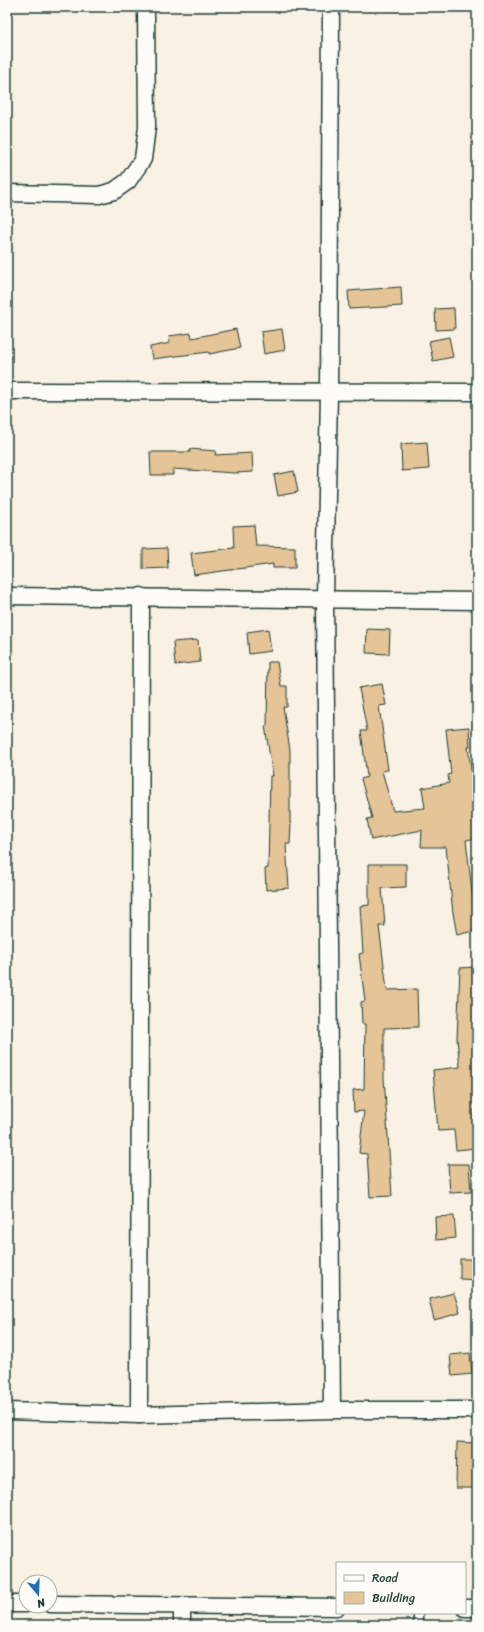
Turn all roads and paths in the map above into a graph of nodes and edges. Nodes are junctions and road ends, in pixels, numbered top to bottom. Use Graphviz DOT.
graph roads {
  1 [pos="146,7"];
  2 [pos="331,7"];
  3 [pos="7,192"];
  4 [pos="7,391"];
  5 [pos="329,392"];
  6 [pos="477,392"];
  7 [pos="7,596"];
  8 [pos="141,596"];
  9 [pos="326,598"];
  10 [pos="477,601"];
  11 [pos="332,1410"];
  12 [pos="477,1410"];
  13 [pos="7,1411"];
  14 [pos="139,1414"];
  15 [pos="7,1604"];
  16 [pos="18,1604"];
  17 [pos="58,1604"];
  18 [pos="182,1606"];
  19 [pos="336,1607"];
  20 [pos="466,1608"];
  21 [pos="477,1608"];
  22 [pos="418,1614"];
  23 [pos="182,1625"];
  24 [pos="418,1625"];
  1 -- 3 [label="street"];
  2 -- 5 [label="street"];
  4 -- 5 [label="street"];
  5 -- 6 [label="street"];
  5 -- 9 [label="street"];
  7 -- 8 [label="street"];
  8 -- 9 [label="street"];
  8 -- 14 [label="street"];
  9 -- 10 [label="street"];
  9 -- 11 [label="street"];
  11 -- 12 [label="street"];
  11 -- 14 [label="street"];
  13 -- 14 [label="street"];
  15 -- 16 [label="street"];
  17 -- 18 [label="street"];
  18 -- 19 [label="street"];
  18 -- 23 [label="street"];
  20 -- 21 [label="street"];
  22 -- 24 [label="lane"];
}
